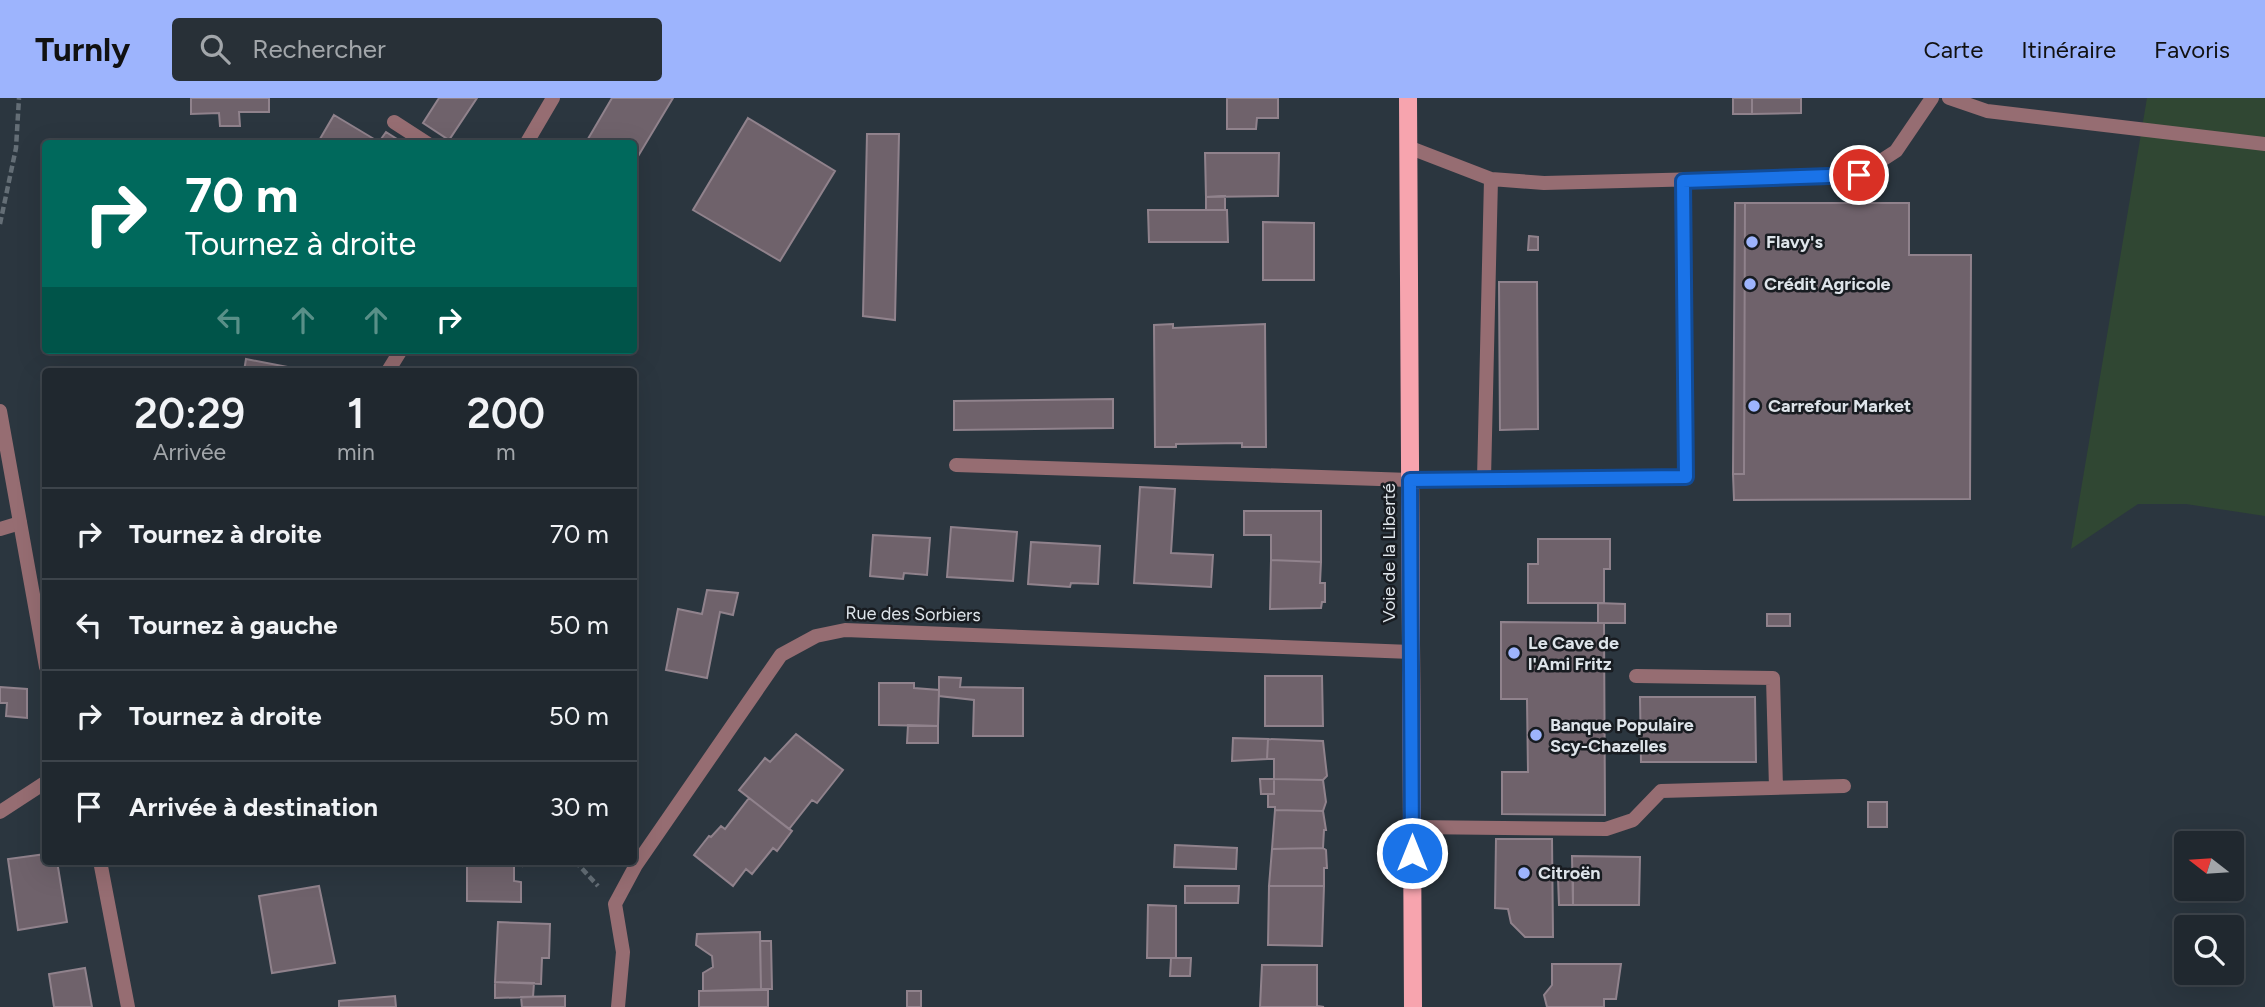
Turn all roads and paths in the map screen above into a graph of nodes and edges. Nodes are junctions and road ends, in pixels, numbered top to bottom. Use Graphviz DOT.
graph roads {
  1 [pos="19,98"];
  2 [pos="552,98"];
  3 [pos="1408,98"];
  4 [pos="1932,98"];
  5 [pos="1949,98"];
  6 [pos="394,122"];
  7 [pos="422,140"];
  8 [pos="528,140"];
  9 [pos="2265,144"];
  10 [pos="1408,147"];
  11 [pos="1491,179"];
  12 [pos="1683,181"];
  13 [pos="0,224"];
  14 [pos="0,411"];
  15 [pos="956,465"];
  16 [pos="1484,479"];
  17 [pos="1410,480"];
  18 [pos="20,523"];
  19 [pos="0,529"];
  20 [pos="42,645"];
  21 [pos="1411,652"];
  22 [pos="1636,676"];
  23 [pos="42,785"];
  24 [pos="1844,786"];
  25 [pos="1776,788"];
  26 [pos="0,812"];
  27 [pos="1412,827"];
  28 [pos="637,864"];
  29 [pos="101,865"];
  30 [pos="636,865"];
  31 [pos="128,1007"];
  32 [pos="618,1007"];
  33 [pos="1413,1007"];
  1 -- 13 [label="path"];
  2 -- 8 [label="street"];
  3 -- 10 [label="main road, Voie de la Liberté"];
  4 -- 12 [label="street"];
  5 -- 9 [label="street"];
  6 -- 7 [label="street"];
  10 -- 11 [label="street"];
  10 -- 17 [label="main road, Voie de la Liberté"];
  11 -- 12 [label="street"];
  11 -- 16 [label="street"];
  12 -- 16 [label="street"];
  14 -- 18 [label="street"];
  15 -- 17 [label="street"];
  16 -- 17 [label="street"];
  17 -- 21 [label="main road, Voie de la Liberté"];
  18 -- 19 [label="street"];
  18 -- 20 [label="street"];
  21 -- 27 [label="main road, Voie de la Liberté"];
  21 -- 28 [label="street, Rue des Sorbiers"];
  22 -- 25 [label="street"];
  23 -- 26 [label="street"];
  24 -- 25 [label="street"];
  25 -- 27 [label="street"];
  27 -- 33 [label="main road, Voie de la Liberté"];
  29 -- 31 [label="street"];
  30 -- 32 [label="street, Rue des Sorbiers"];
}
